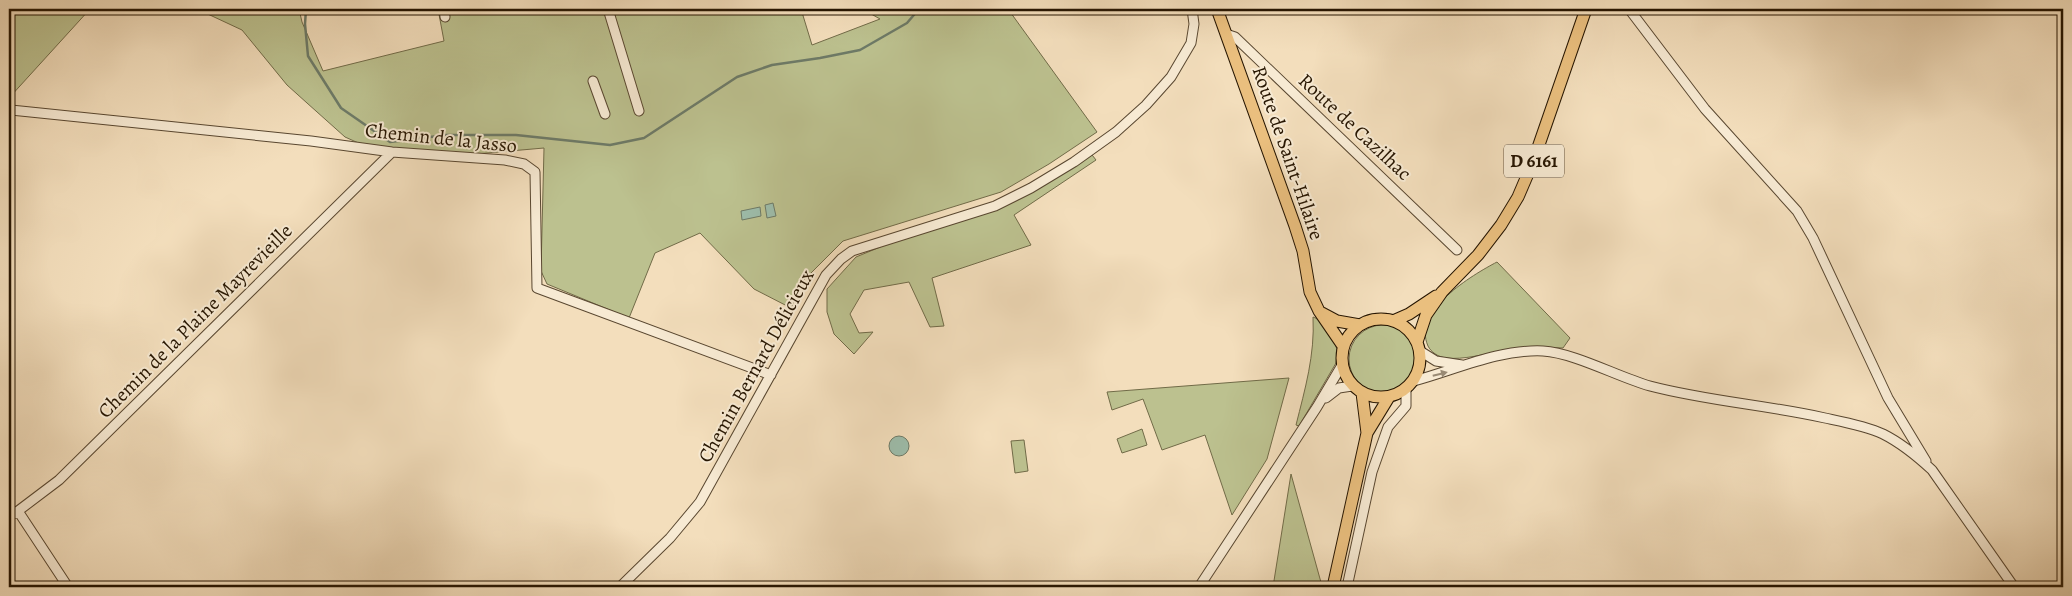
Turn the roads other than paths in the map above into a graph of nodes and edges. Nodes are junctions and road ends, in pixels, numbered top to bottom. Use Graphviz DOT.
graph roads {
  1 [pos="608,9"];
  2 [pos="1192,9"];
  3 [pos="1217,9"];
  4 [pos="1586,9"];
  5 [pos="1630,9"];
  6 [pos="1226,34"];
  7 [pos="593,81"];
  8 [pos="639,111"];
  9 [pos="9,114"];
  10 [pos="605,114"];
  11 [pos="392,152"];
  12 [pos="1457,250"];
  13 [pos="1442,292"];
  14 [pos="1319,311"];
  15 [pos="1393,321"];
  16 [pos="1360,325"];
  17 [pos="1343,346"];
  18 [pos="1419,347"];
  19 [pos="1342,365"];
  20 [pos="1465,366"];
  21 [pos="771,375"];
  22 [pos="1414,380"];
  23 [pos="1352,386"];
  24 [pos="1406,390"];
  25 [pos="1362,393"];
  26 [pos="1389,397"];
  27 [pos="1317,407"];
  28 [pos="1367,433"];
  29 [pos="1932,470"];
  30 [pos="18,511"];
  31 [pos="9,516"];
  32 [pos="68,587"];
  33 [pos="620,587"];
  34 [pos="1199,587"];
  35 [pos="1333,587"];
  36 [pos="1347,587"];
  37 [pos="2014,587"];
  1 -- 8 [label="street"];
  2 -- 21 [label="street, Chemin Bernard Délicieux"];
  3 -- 6 [label="main road, Route de Saint-Hilaire"];
  4 -- 13 [label="main road, D 6161"];
  5 -- 29 [label="street"];
  6 -- 12 [label="street, Route de Cazilhac"];
  6 -- 14 [label="main road, Route de Saint-Hilaire"];
  7 -- 10 [label="street"];
  9 -- 11 [label="street, Chemin de la Jasso"];
  11 -- 21 [label="street, Chemin de la Jasso"];
  11 -- 30 [label="street, Chemin de la Plaine Mayrevieille"];
  13 -- 15 [label="main road, D 6161"];
  13 -- 18 [label="main road, D 6161"];
  14 -- 16 [label="main road"];
  14 -- 17 [label="main road, Route de Saint-Hilaire"];
  15 -- 16 [label="main road"];
  15 -- 18 [label="main road"];
  16 -- 17 [label="main road"];
  17 -- 19 [label="main road"];
  18 -- 20 [label="street"];
  18 -- 22 [label="main road"];
  19 -- 23 [label="main road"];
  19 -- 27 [label="street"];
  22 -- 20 [label="street, one-way"];
  20 -- 29 [label="street"];
  21 -- 33 [label="street, Chemin Bernard Délicieux"];
  22 -- 24 [label="main road"];
  23 -- 25 [label="main road"];
  23 -- 27 [label="street"];
  24 -- 26 [label="main road"];
  24 -- 36 [label="street"];
  25 -- 26 [label="main road"];
  25 -- 28 [label="main road"];
  26 -- 28 [label="main road"];
  27 -- 34 [label="street"];
  28 -- 35 [label="main road"];
  29 -- 37 [label="street"];
  30 -- 31 [label="street, Chemin de la Plaine Mayrevieille"];
  30 -- 32 [label="street"];
}
